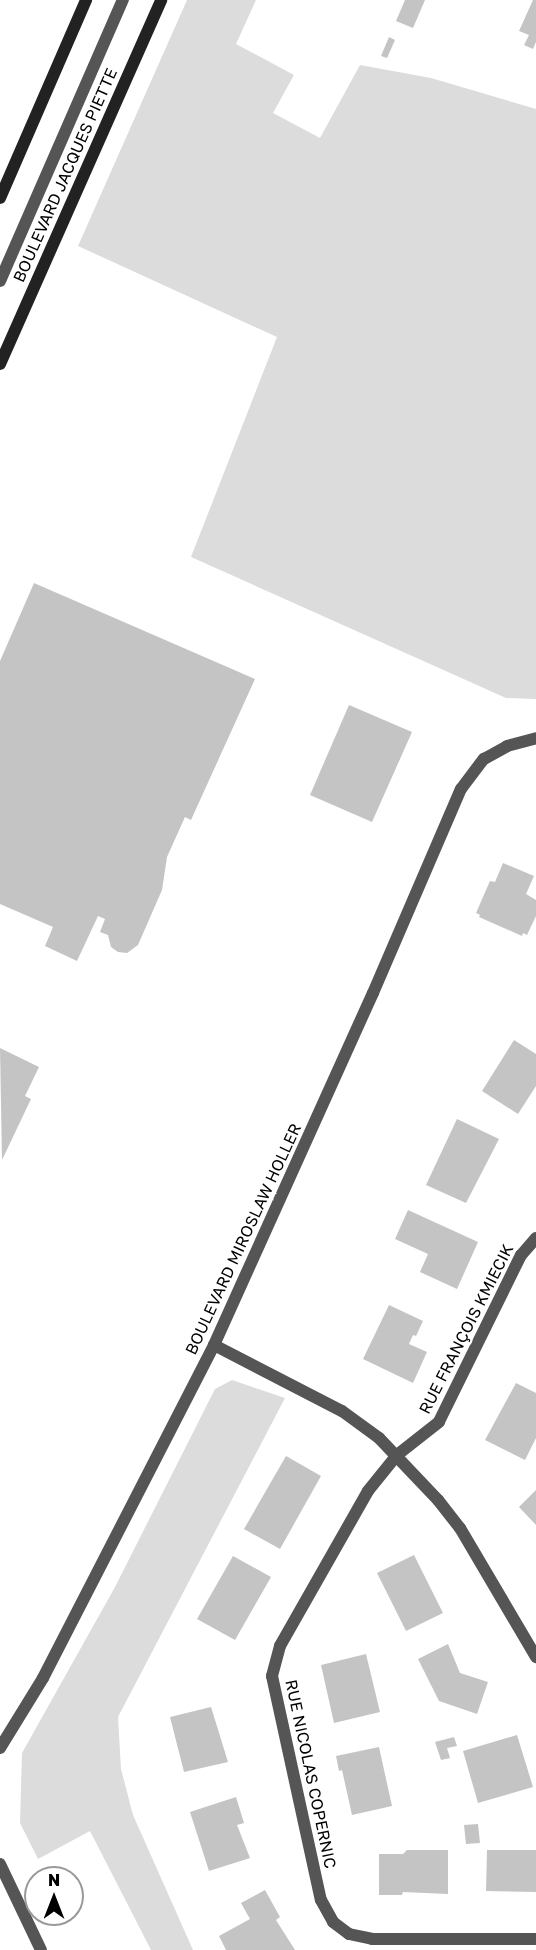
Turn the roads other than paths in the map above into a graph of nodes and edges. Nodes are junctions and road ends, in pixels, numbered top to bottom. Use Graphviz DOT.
graph roads {
  1 [pos="86,0"];
  2 [pos="123,0"];
  3 [pos="161,0"];
  4 [pos="0,198"];
  5 [pos="0,281"];
  6 [pos="0,364"];
  7 [pos="536,738"];
  8 [pos="536,1238"];
  9 [pos="214,1345"];
  10 [pos="396,1455"];
  11 [pos="536,1657"];
  12 [pos="0,1748"];
  13 [pos="0,1864"];
  14 [pos="536,1939"];
  15 [pos="41,1950"];
  1 -- 4 [label="main road"];
  2 -- 5 [label="street"];
  3 -- 6 [label="main road, BOULEVARD JACQUES PIETTE"];
  7 -- 9 [label="street, BOULEVARD MIROSLAW HOLLER"];
  8 -- 10 [label="street, RUE FRANÇOIS KMIECIK"];
  9 -- 10 [label="street"];
  9 -- 12 [label="street, BOULEVARD MIROSLAW HOLLER"];
  10 -- 11 [label="street"];
  10 -- 14 [label="street, RUE NICOLAS COPERNIC"];
  13 -- 15 [label="street"];
}
